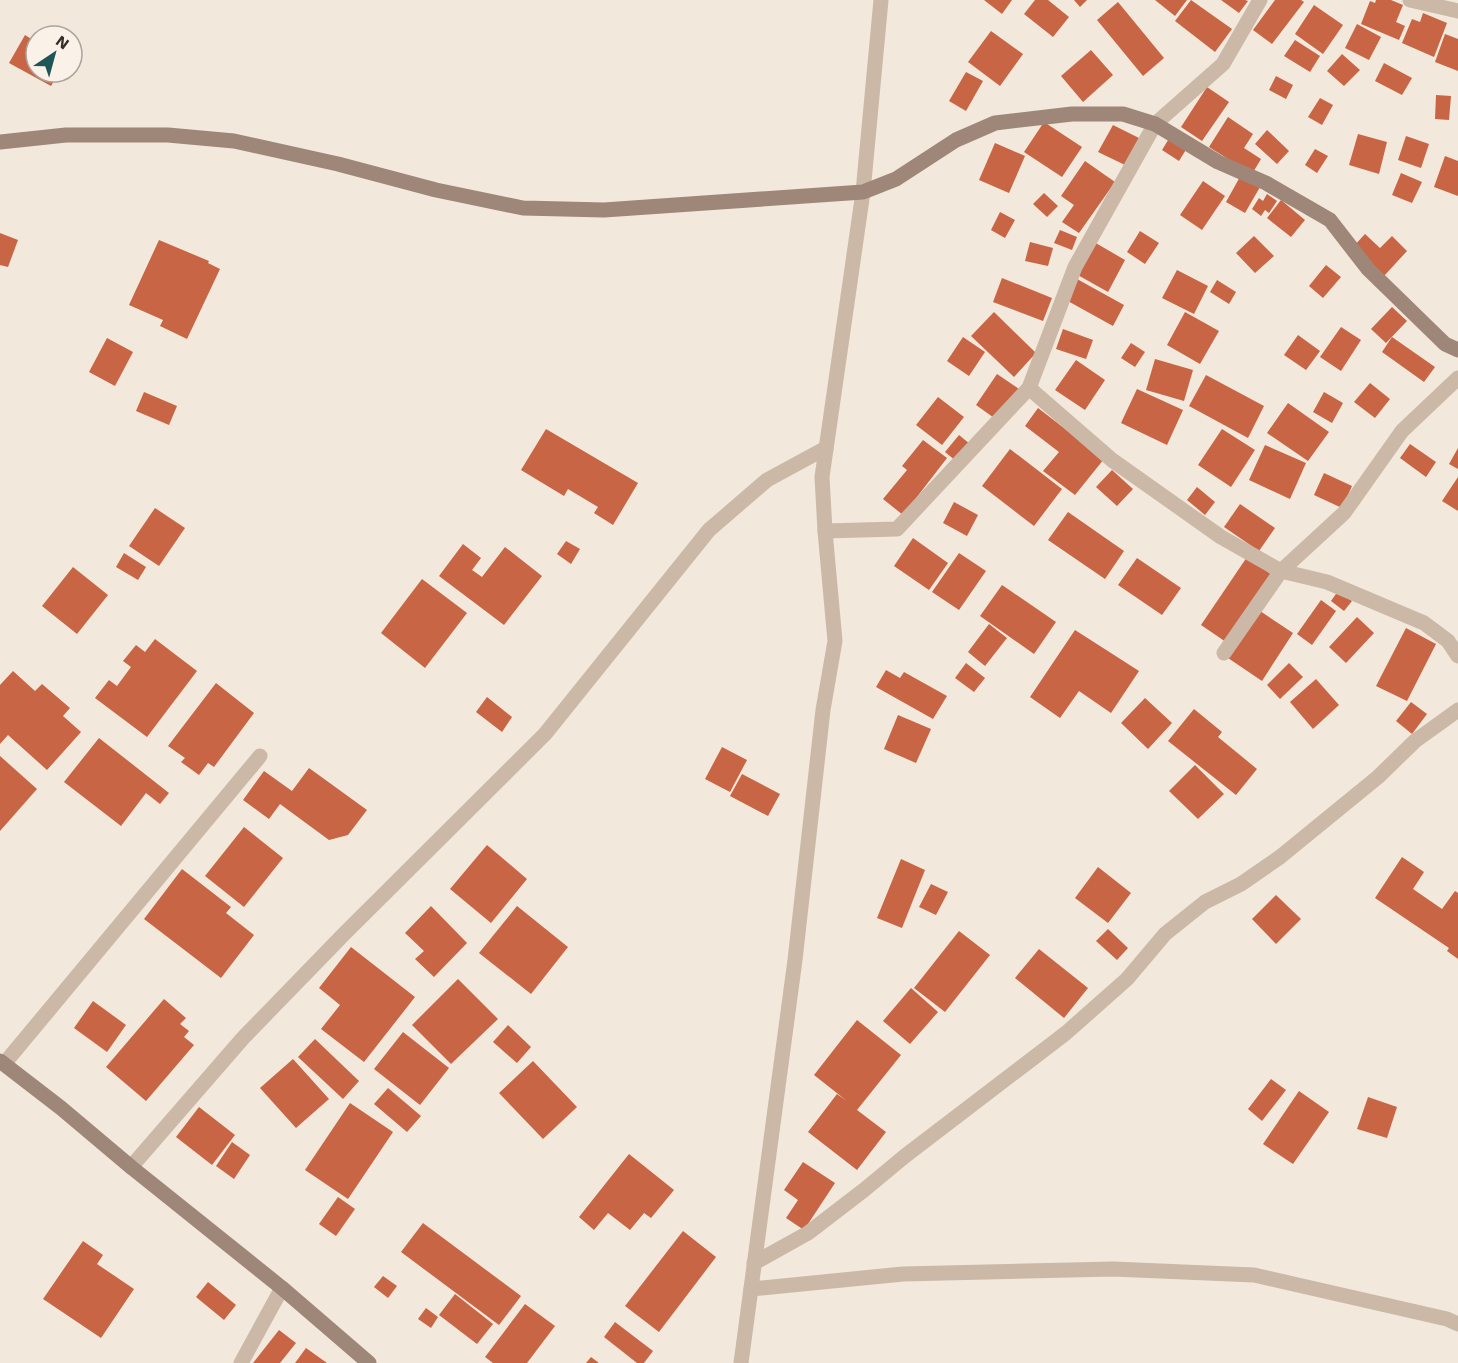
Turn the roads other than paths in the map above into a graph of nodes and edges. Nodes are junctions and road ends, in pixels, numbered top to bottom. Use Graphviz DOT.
graph roads {
  1 [pos="881,0"];
  2 [pos="1260,0"];
  3 [pos="1410,0"];
  4 [pos="1458,11"];
  5 [pos="1155,124"];
  6 [pos="0,142"];
  7 [pos="863,192"];
  8 [pos="1458,350"];
  9 [pos="1458,378"];
  10 [pos="1029,388"];
  11 [pos="826,448"];
  12 [pos="825,531"];
  13 [pos="1281,571"];
  14 [pos="1224,653"];
  15 [pos="1458,656"];
  16 [pos="1458,710"];
  17 [pos="260,756"];
  18 [pos="2,1062"];
  19 [pos="131,1167"];
  20 [pos="754,1263"];
  21 [pos="282,1288"];
  22 [pos="751,1289"];
  23 [pos="1458,1324"];
  24 [pos="241,1363"];
  25 [pos="369,1363"];
  26 [pos="741,1363"];
  1 -- 7 [label="street"];
  2 -- 5 [label="street"];
  3 -- 4 [label="street"];
  5 -- 7 [label="street"];
  5 -- 8 [label="street"];
  5 -- 10 [label="street"];
  6 -- 7 [label="street"];
  7 -- 11 [label="street"];
  9 -- 13 [label="street"];
  10 -- 12 [label="street"];
  10 -- 13 [label="street"];
  11 -- 12 [label="street"];
  11 -- 19 [label="street"];
  12 -- 20 [label="street"];
  13 -- 14 [label="street"];
  13 -- 15 [label="street"];
  16 -- 20 [label="street"];
  17 -- 18 [label="street"];
  18 -- 19 [label="street"];
  19 -- 21 [label="street"];
  20 -- 22 [label="street"];
  21 -- 24 [label="street"];
  21 -- 25 [label="street"];
  22 -- 23 [label="street"];
  22 -- 26 [label="street"];
}
